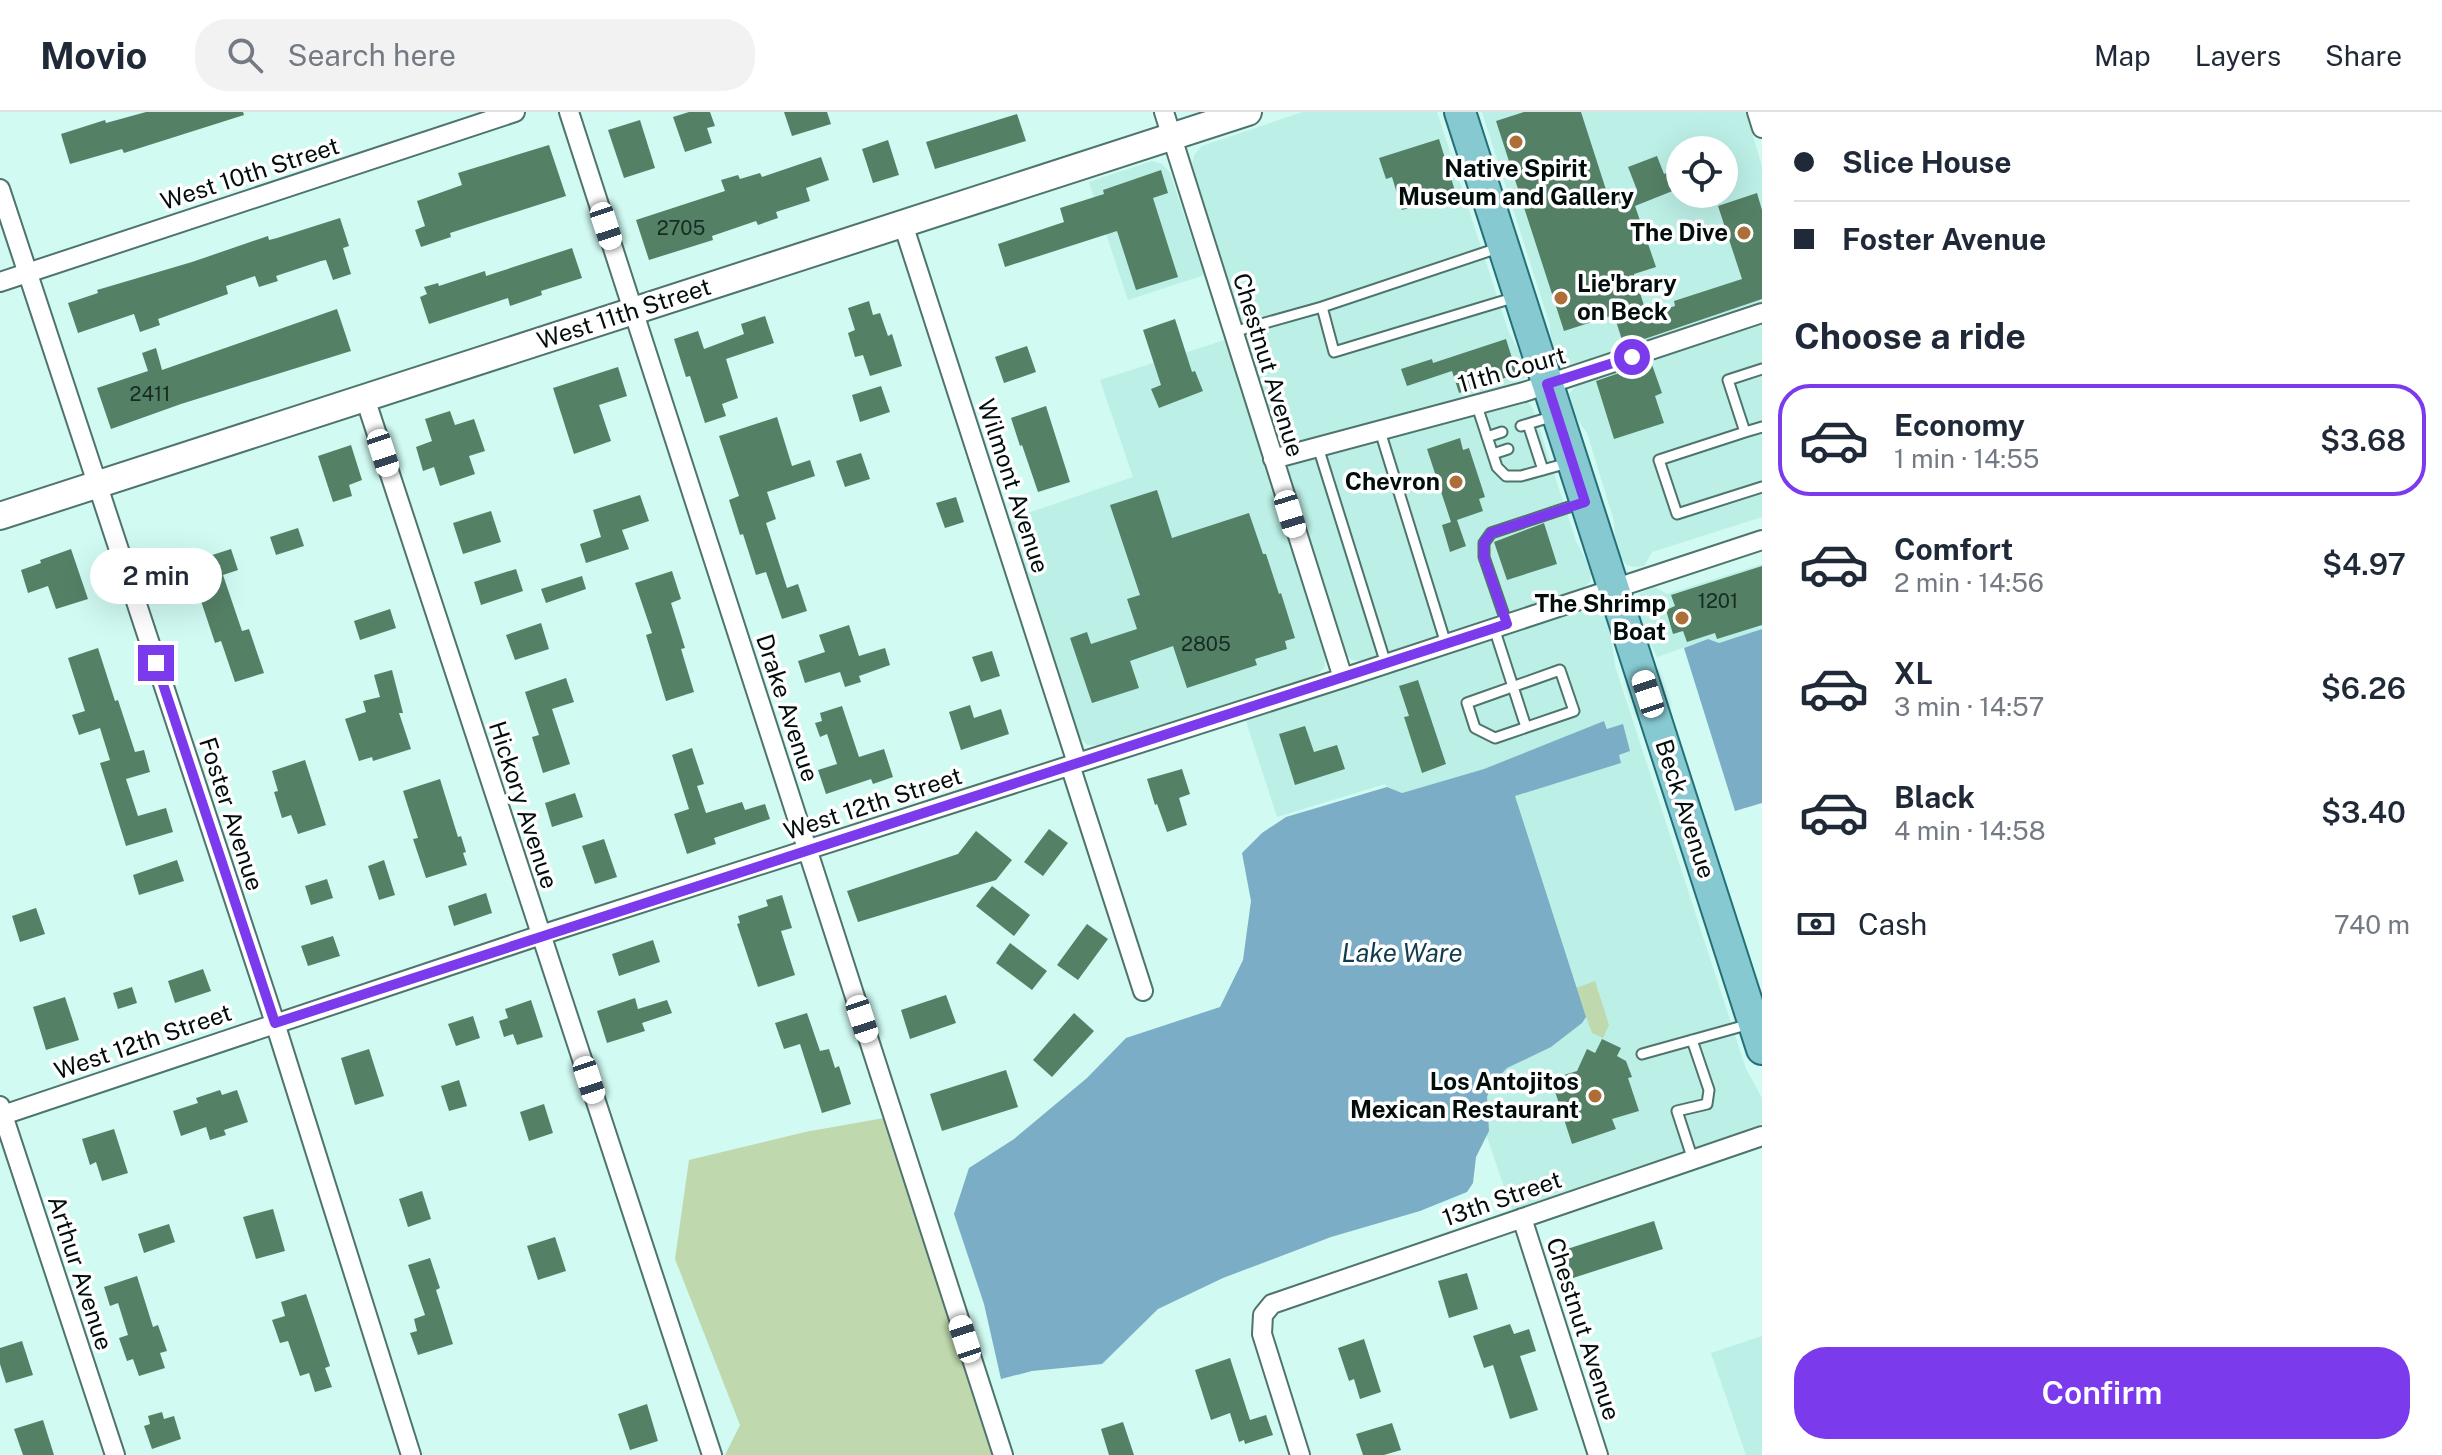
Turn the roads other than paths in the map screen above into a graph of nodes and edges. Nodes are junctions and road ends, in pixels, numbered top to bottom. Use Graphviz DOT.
graph roads {
  1 [pos="515,112"];
  2 [pos="569,112"];
  3 [pos="1248,112"];
  4 [pos="1460,112"];
  5 [pos="1757,112"];
  6 [pos="1168,124"];
  7 [pos="1762,128"];
  8 [pos="0,189"];
  9 [pos="903,224"];
  10 [pos="1503,246"];
  11 [pos="28,272"];
  12 [pos="0,282"];
  13 [pos="1519,296"];
  14 [pos="1322,307"];
  15 [pos="634,311"];
  16 [pos="1762,313"];
  17 [pos="1233,332"];
  18 [pos="1762,369"];
  19 [pos="1547,384"];
  20 [pos="365,398"];
  21 [pos="1477,406"];
  22 [pos="1557,415"];
  23 [pos="1762,427"];
  24 [pos="1380,431"];
  25 [pos="1502,432"];
  26 [pos="1745,432"];
  27 [pos="1487,437"];
  28 [pos="1318,447"];
  29 [pos="1508,449"];
  30 [pos="1493,454"];
  31 [pos="1273,459"];
  32 [pos="1572,461"];
  33 [pos="1543,470"];
  34 [pos="97,485"];
  35 [pos="1762,487"];
  36 [pos="1585,502"];
  37 [pos="0,516"];
  38 [pos="1762,540"];
  39 [pos="1613,589"];
  40 [pos="1500,626"];
  41 [pos="1446,644"];
  42 [pos="1386,664"];
  43 [pos="1343,678"];
  44 [pos="1512,686"];
  45 [pos="1526,727"];
  46 [pos="1074,764"];
  47 [pos="807,850"];
  48 [pos="541,935"];
  49 [pos="1143,991"];
  50 [pos="275,1023"];
  51 [pos="1758,1037"];
  52 [pos="1692,1040"];
  53 [pos="1642,1054"];
  54 [pos="1,1112"];
  55 [pos="1762,1136"];
  56 [pos="1693,1160"];
  57 [pos="1522,1218"];
  58 [pos="115,1455"];
  59 [pos="411,1455"];
  60 [pos="712,1455"];
  61 [pos="1003,1455"];
  62 [pos="1300,1455"];
  63 [pos="1598,1455"];
  1 -- 11 [label="street, West 10th Street"];
  2 -- 15 [label="street, Drake Avenue"];
  3 -- 6 [label="main road, West 11th Street"];
  4 -- 10 [label="main road, Beck Avenue"];
  5 -- 7 [label="street"];
  6 -- 9 [label="main road, West 11th Street"];
  6 -- 17 [label="street, Chestnut Avenue"];
  8 -- 11 [label="street, Foster Avenue"];
  9 -- 15 [label="main road, West 11th Street"];
  9 -- 46 [label="street, Wilmont Avenue"];
  10 -- 13 [label="main road, Beck Avenue"];
  10 -- 14 [label="lane"];
  11 -- 12 [label="street, West 10th Street"];
  11 -- 34 [label="street, Foster Avenue"];
  13 -- 14 [label="lane"];
  13 -- 19 [label="main road, Beck Avenue"];
  14 -- 17 [label="lane"];
  15 -- 20 [label="main road, West 11th Street"];
  15 -- 47 [label="street, Drake Avenue"];
  16 -- 19 [label="street, 11th Court"];
  17 -- 31 [label="street, Chestnut Avenue"];
  18 -- 26 [label="lane"];
  19 -- 21 [label="street, 11th Court"];
  19 -- 22 [label="main road, Beck Avenue"];
  20 -- 34 [label="main road, West 11th Street"];
  20 -- 48 [label="street, Hickory Avenue"];
  21 -- 24 [label="street, 11th Court"];
  21 -- 27 [label="lane"];
  22 -- 32 [label="main road, Beck Avenue"];
  22 -- 33 [label="lane"];
  23 -- 26 [label="lane"];
  24 -- 28 [label="street, 11th Court"];
  24 -- 41 [label="lane"];
  25 -- 27 [label="lane"];
  26 -- 35 [label="lane"];
  27 -- 30 [label="lane"];
  28 -- 31 [label="street, 11th Court"];
  28 -- 42 [label="lane"];
  29 -- 30 [label="lane"];
  30 -- 33 [label="lane"];
  31 -- 43 [label="street, Chestnut Avenue"];
  32 -- 33 [label="lane"];
  32 -- 36 [label="main road, Beck Avenue"];
  34 -- 37 [label="main road, West 11th Street"];
  34 -- 50 [label="street, Foster Avenue"];
  36 -- 39 [label="main road, Beck Avenue"];
  36 -- 40 [label="lane"];
  38 -- 39 [label="street, West 12th Street"];
  39 -- 40 [label="street, West 12th Street"];
  39 -- 51 [label="main road, Beck Avenue"];
  40 -- 41 [label="street, West 12th Street"];
  40 -- 44 [label="lane"];
  41 -- 42 [label="street, West 12th Street"];
  42 -- 43 [label="street, West 12th Street"];
  43 -- 46 [label="street, West 12th Street"];
  44 -- 45 [label="lane"];
  44 -- 45 [label="lane"];
  44 -- 45 [label="lane"];
  46 -- 47 [label="street, West 12th Street"];
  46 -- 49 [label="street, Wilmont Avenue"];
  47 -- 48 [label="street, West 12th Street"];
  47 -- 61 [label="street, Drake Avenue"];
  48 -- 50 [label="street, West 12th Street"];
  48 -- 60 [label="street, Hickory Avenue"];
  50 -- 54 [label="street, West 12th Street"];
  50 -- 59 [label="street, Foster Avenue"];
  51 -- 52 [label="lane"];
  52 -- 53 [label="lane"];
  52 -- 56 [label="lane"];
  54 -- 58 [label="street, Arthur Avenue"];
  55 -- 56 [label="street, 13th Street"];
  56 -- 57 [label="street, 13th Street"];
  57 -- 62 [label="street, 13th Street"];
  57 -- 63 [label="street, Chestnut Avenue"];
}
